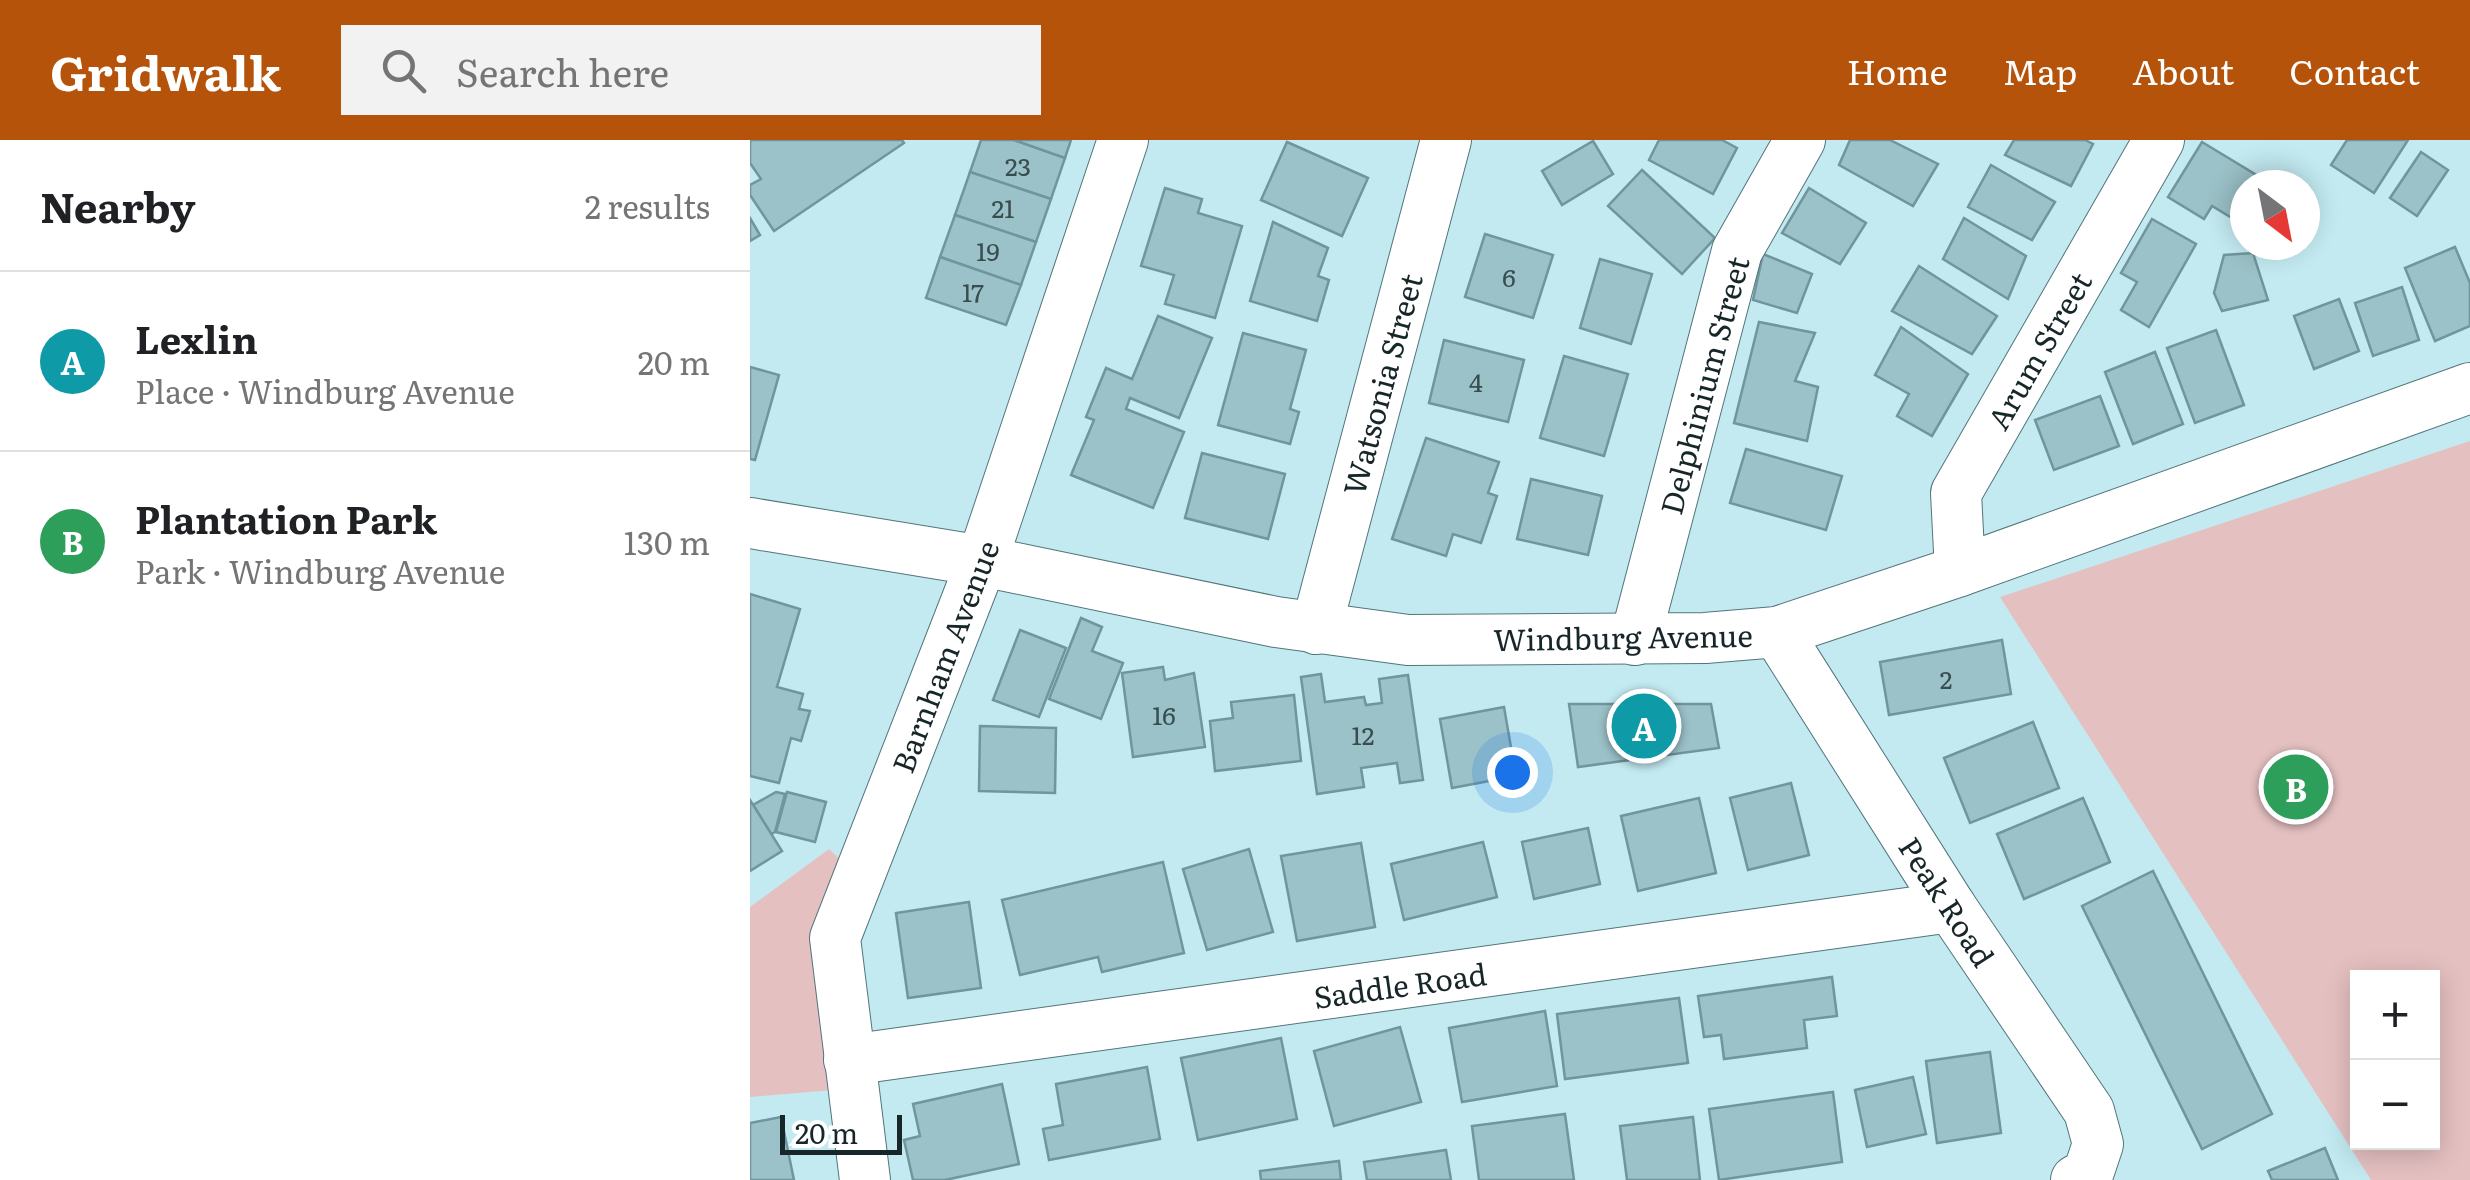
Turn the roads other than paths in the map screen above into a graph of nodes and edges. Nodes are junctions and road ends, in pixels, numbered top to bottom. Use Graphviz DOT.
graph roads {
  1 [pos="1123,140"];
  2 [pos="1446,140"];
  3 [pos="1800,140"];
  4 [pos="2159,140"];
  5 [pos="2470,388"];
  6 [pos="750,523"];
  7 [pos="982,561"];
  8 [pos="1960,571"];
  9 [pos="1316,629"];
  10 [pos="1778,632"];
  11 [pos="1634,640"];
  12 [pos="1951,907"];
  13 [pos="849,1060"];
  14 [pos="2082,1177"];
  15 [pos="865,1180"];
  1 -- 7 [label="street, Barnham Avenue"];
  2 -- 9 [label="street, Watsonia Street"];
  3 -- 11 [label="street, Delphinium Street"];
  4 -- 8 [label="street, Arum Street"];
  5 -- 8 [label="street, Windburg Avenue"];
  6 -- 7 [label="street, Windburg Avenue"];
  7 -- 9 [label="street, Windburg Avenue"];
  7 -- 13 [label="street, Barnham Avenue"];
  8 -- 10 [label="street, Windburg Avenue"];
  9 -- 11 [label="street, Windburg Avenue"];
  10 -- 11 [label="street, Windburg Avenue"];
  10 -- 12 [label="street, Peak Road"];
  12 -- 13 [label="street, Saddle Road"];
  12 -- 14 [label="street, Peak Road"];
  13 -- 15 [label="street, Barnham Avenue"];
}
